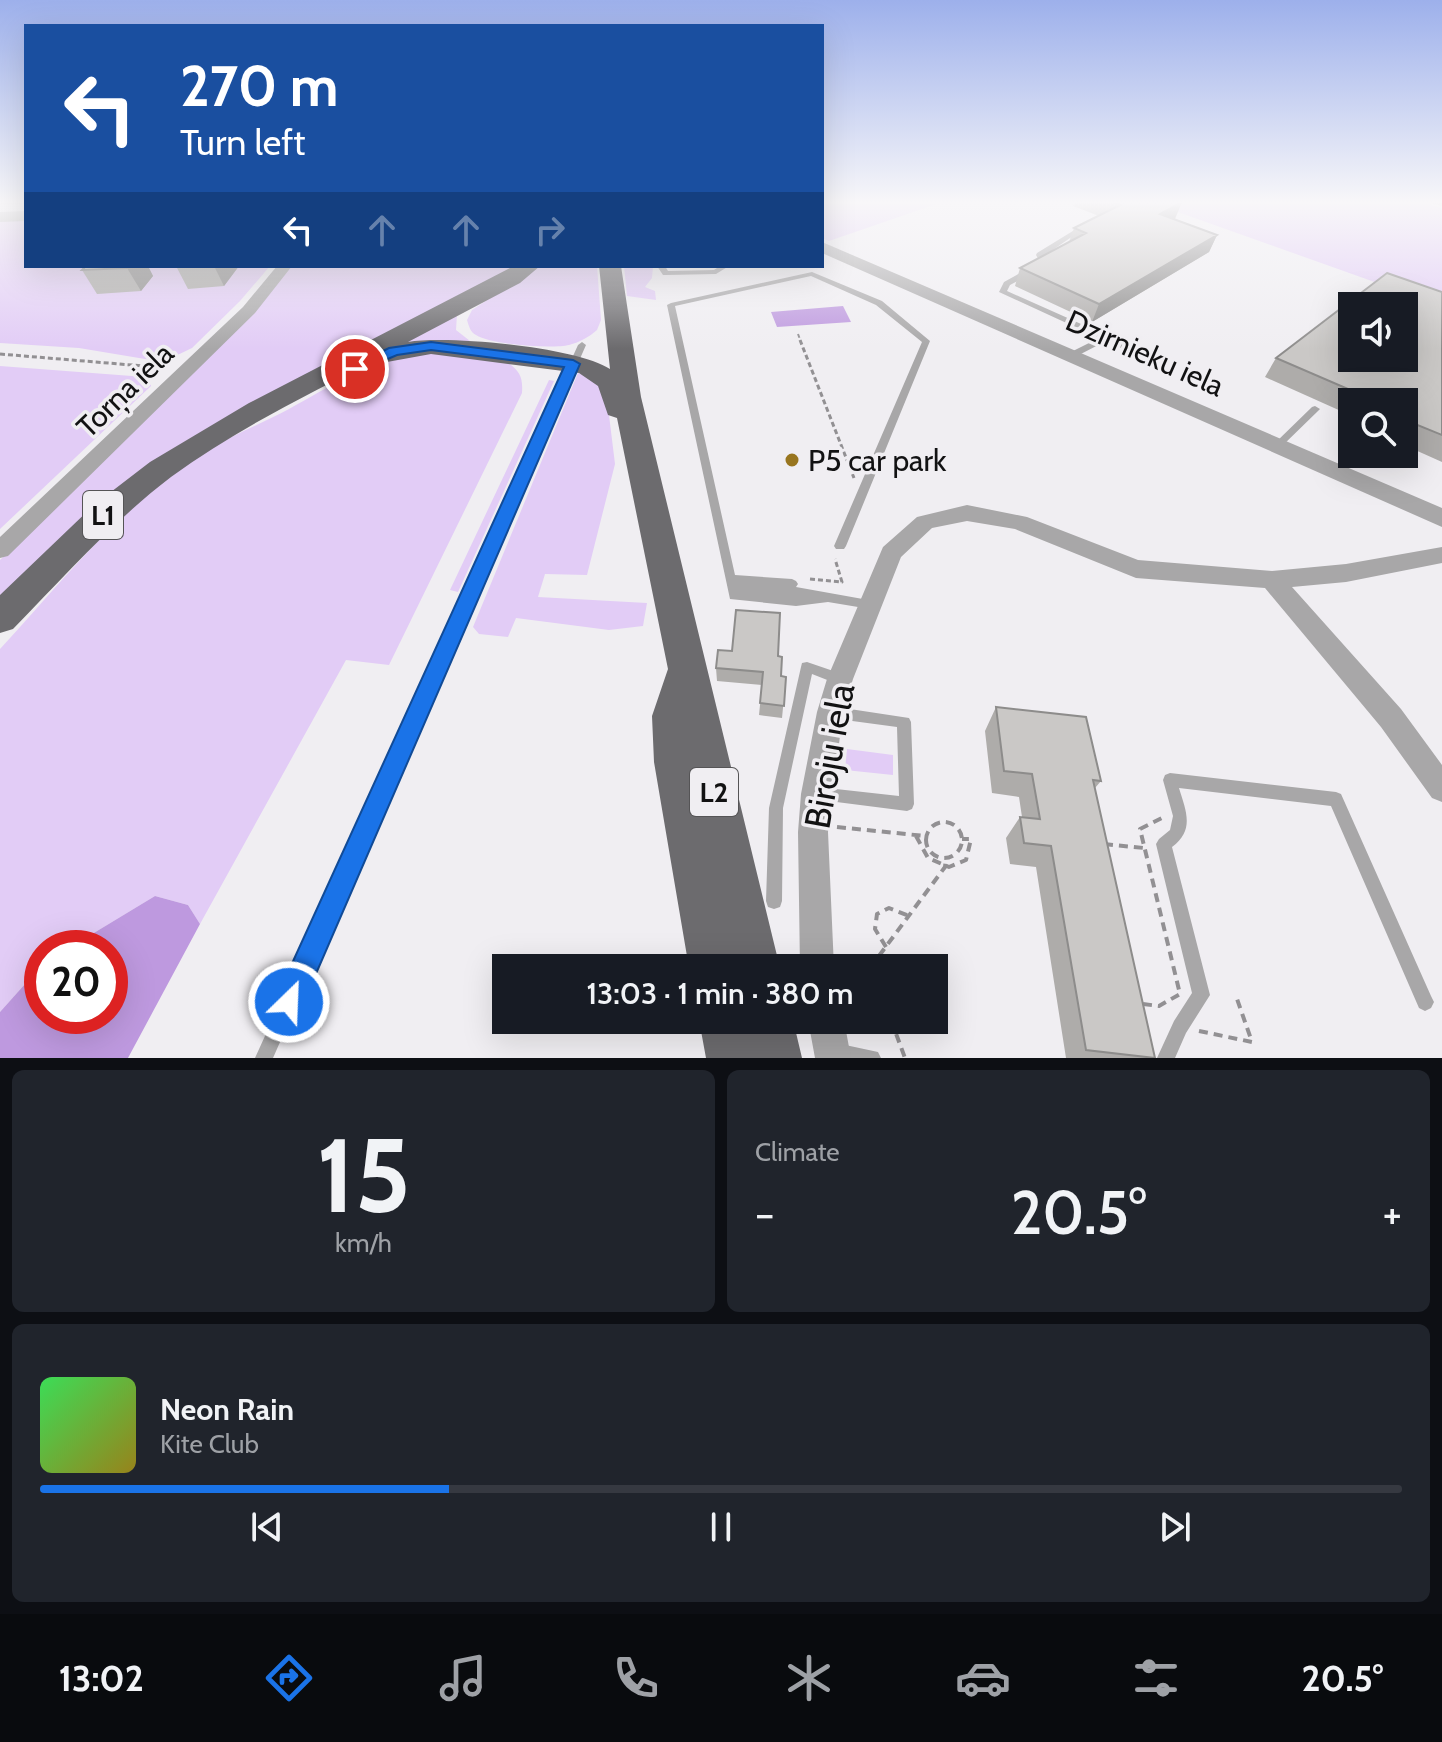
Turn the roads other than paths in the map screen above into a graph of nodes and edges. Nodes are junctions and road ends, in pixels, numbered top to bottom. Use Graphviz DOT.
graph roads {
  1 [pos="830,250"];
  2 [pos="1047,250"];
  3 [pos="283,268"];
  4 [pos="526,268"];
  5 [pos="610,268"];
  6 [pos="662,268"];
  7 [pos="722,268"];
  8 [pos="495,287"];
  9 [pos="613,300"];
  10 [pos="1106,338"];
  11 [pos="571,353"];
  12 [pos="1072,355"];
  13 [pos="1168,366"];
  14 [pos="1315,409"];
  15 [pos="223,432"];
  16 [pos="1277,446"];
  17 [pos="648,494"];
  18 [pos="1442,518"];
  19 [pos="840,546"];
  20 [pos="0,550"];
  21 [pos="1442,555"];
  22 [pos="1272,580"];
  23 [pos="870,604"];
  24 [pos="0,618"];
  25 [pos="686,668"];
  26 [pos="840,679"];
  27 [pos="830,712"];
  28 [pos="1442,788"];
  29 [pos="816,794"];
  30 [pos="774,901"];
  31 [pos="712,954"];
  32 [pos="751,954"];
  33 [pos="816,954"];
  34 [pos="1425,1002"];
  35 [pos="729,1034"];
  36 [pos="769,1034"];
  37 [pos="830,1043"];
  38 [pos="264,1058"];
  39 [pos="734,1058"];
  40 [pos="774,1058"];
  41 [pos="872,1058"];
  42 [pos="1166,1058"];
  1 -- 12 [label="street, Dzirnieku iela"];
  2 -- 10 [label="lane"];
  3 -- 20 [label="street, Torņa iela"];
  4 -- 8 [label="main road, L1"];
  5 -- 9 [label="main road"];
  6 -- 7 [label="lane"];
  8 -- 11 [label="main road"];
  8 -- 15 [label="main road, L1"];
  9 -- 11 [label="main road"];
  9 -- 17 [label="main road, L2"];
  10 -- 12 [label="lane"];
  10 -- 13 [label="lane"];
  11 -- 15 [label="main road"];
  11 -- 17 [label="main road"];
  11 -- 38 [label="lane"];
  12 -- 16 [label="street, Dzirnieku iela"];
  14 -- 16 [label="lane"];
  15 -- 24 [label="main road, L1"];
  16 -- 18 [label="street, Dzirnieku iela"];
  17 -- 25 [label="main road, L2"];
  19 -- 23 [label="lane"];
  21 -- 22 [label="street"];
  22 -- 23 [label="street, Biroju iela"];
  22 -- 28 [label="street"];
  23 -- 26 [label="street, Biroju iela"];
  25 -- 31 [label="main road"];
  25 -- 32 [label="main road, L2"];
  26 -- 27 [label="street, Biroju iela"];
  26 -- 30 [label="lane"];
  27 -- 29 [label="street, Biroju iela"];
  27 -- 29 [label="lane"];
  29 -- 33 [label="street, Biroju iela"];
  34 -- 42 [label="lane"];
  35 -- 39 [label="main road"];
  36 -- 40 [label="main road"];
  37 -- 41 [label="lane"];
}
